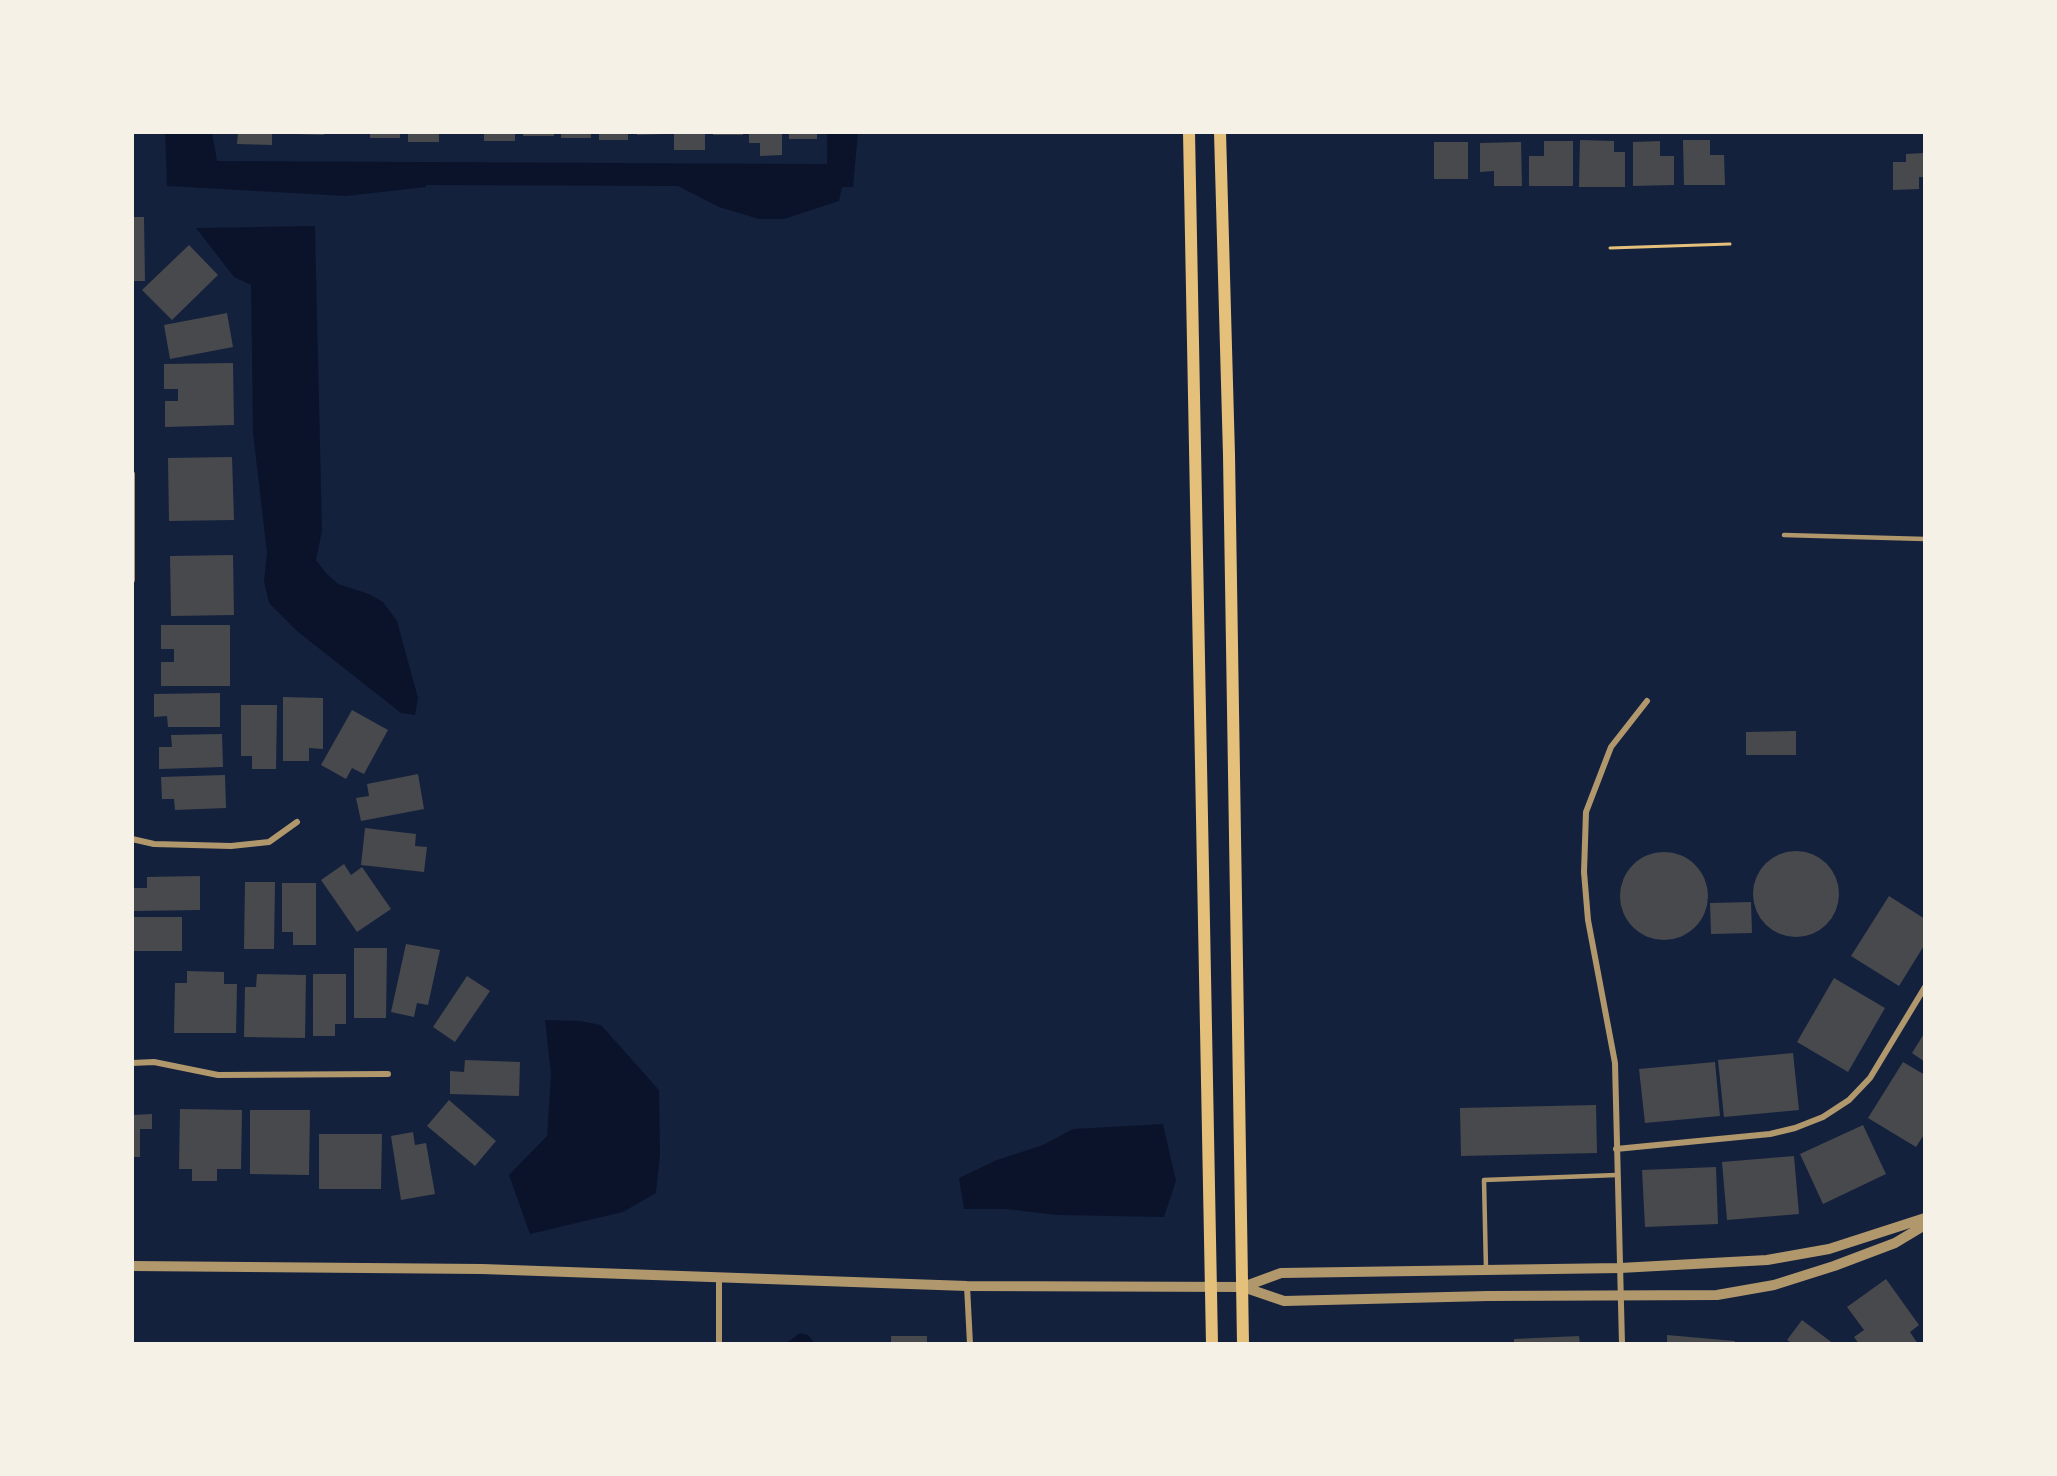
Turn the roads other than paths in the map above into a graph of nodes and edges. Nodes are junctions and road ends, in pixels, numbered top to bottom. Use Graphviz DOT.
graph roads {
  1 [pos="1189,132"];
  2 [pos="1220,132"];
  3 [pos="132,474"];
  4 [pos="1784,535"];
  5 [pos="132,536"];
  6 [pos="1925,539"];
  7 [pos="132,580"];
  8 [pos="1647,701"];
  9 [pos="297,822"];
  10 [pos="132,839"];
  11 [pos="1925,987"];
  12 [pos="132,1063"];
  13 [pos="388,1074"];
  14 [pos="1616,1149"];
  15 [pos="1617,1175"];
  16 [pos="1925,1218"];
  17 [pos="1925,1225"];
  18 [pos="132,1266"];
  19 [pos="1620,1268"];
  20 [pos="1486,1270"];
  21 [pos="719,1277"];
  22 [pos="967,1286"];
  23 [pos="1212,1287"];
  24 [pos="1243,1287"];
  25 [pos="1621,1297"];
  26 [pos="719,1344"];
  27 [pos="970,1344"];
  28 [pos="1212,1344"];
  29 [pos="1244,1344"];
  30 [pos="1622,1344"];
  1 -- 23 [label="main road"];
  2 -- 24 [label="main road"];
  3 -- 5 [label="street"];
  4 -- 6 [label="lane"];
  5 -- 7 [label="street"];
  8 -- 14 [label="street"];
  9 -- 10 [label="street"];
  11 -- 14 [label="street"];
  12 -- 13 [label="street"];
  14 -- 15 [label="street"];
  15 -- 19 [label="street"];
  15 -- 20 [label="lane"];
  16 -- 19 [label="street"];
  17 -- 25 [label="street"];
  18 -- 21 [label="street"];
  19 -- 20 [label="street"];
  19 -- 25 [label="street"];
  20 -- 24 [label="street"];
  21 -- 22 [label="street"];
  21 -- 26 [label="street"];
  22 -- 23 [label="street"];
  22 -- 27 [label="street"];
  23 -- 24 [label="street"];
  23 -- 28 [label="main road"];
  24 -- 25 [label="street"];
  24 -- 29 [label="main road"];
  25 -- 30 [label="street"];
}
